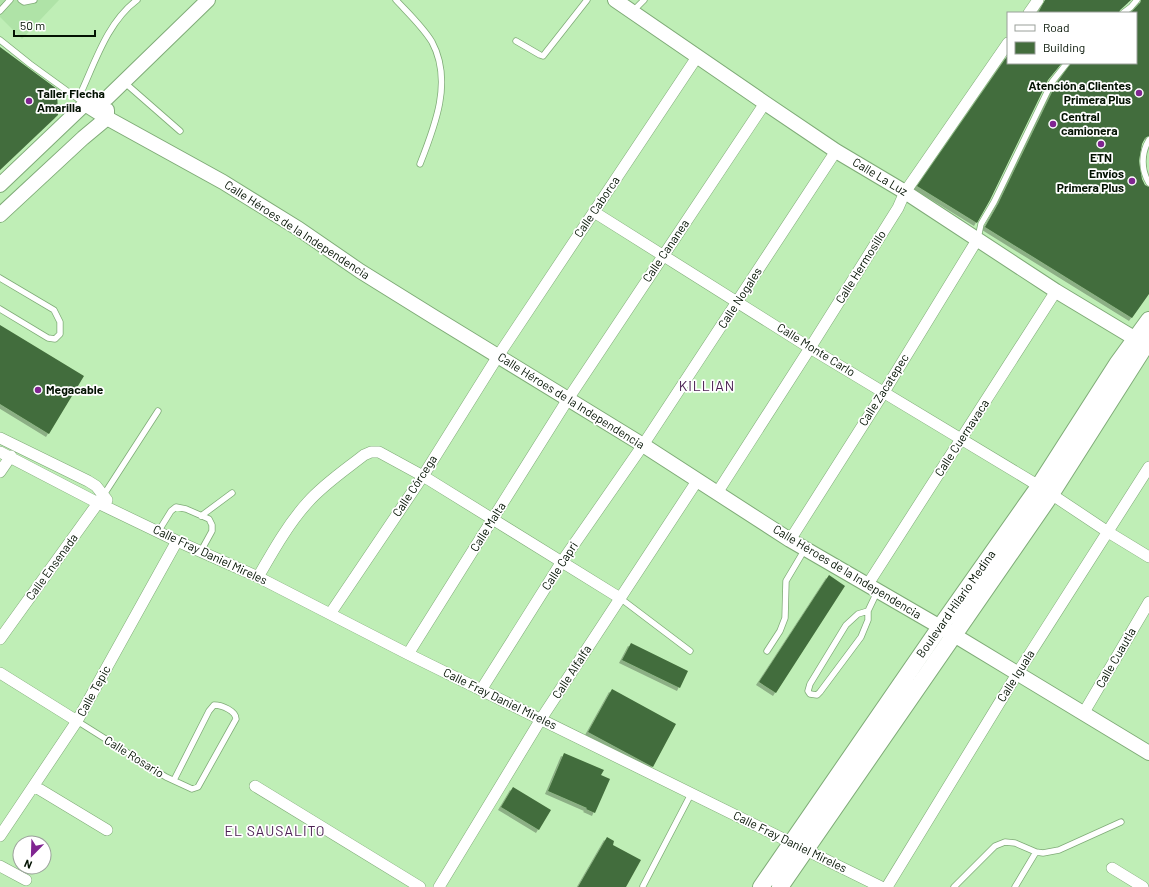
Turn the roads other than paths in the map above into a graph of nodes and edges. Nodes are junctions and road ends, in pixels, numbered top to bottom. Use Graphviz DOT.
graph roads {
  1 [pos="10,0"];
  2 [pos="21,0"];
  3 [pos="34,0"];
  4 [pos="137,0"];
  5 [pos="208,0"];
  6 [pos="396,0"];
  7 [pos="587,0"];
  8 [pos="615,0"];
  9 [pos="644,0"];
  10 [pos="1038,0"];
  11 [pos="1137,0"];
  12 [pos="0,11"];
  13 [pos="632,12"];
  14 [pos="1030,12"];
  15 [pos="1124,12"];
  16 [pos="0,40"];
  17 [pos="516,41"];
  18 [pos="1007,44"];
  19 [pos="697,56"];
  20 [pos="1066,64"];
  21 [pos="124,82"];
  22 [pos="107,98"];
  23 [pos="82,102"];
  24 [pos="765,104"];
  25 [pos="107,118"];
  26 [pos="180,131"];
  27 [pos="1149,140"];
  28 [pos="836,151"];
  29 [pos="420,164"];
  30 [pos="1149,183"];
  31 [pos="0,185"];
  32 [pos="905,192"];
  33 [pos="594,212"];
  34 [pos="0,215"];
  35 [pos="977,240"];
  36 [pos="663,256"];
  37 [pos="0,278"];
  38 [pos="1056,291"];
  39 [pos="738,302"];
  40 [pos="0,309"];
  41 [pos="1149,320"];
  42 [pos="1145,343"];
  43 [pos="810,348"];
  44 [pos="498,356"];
  45 [pos="884,392"];
  46 [pos="568,399"];
  47 [pos="158,411"];
  48 [pos="0,438"];
  49 [pos="961,439"];
  50 [pos="643,445"];
  51 [pos="0,452"];
  52 [pos="11,456"];
  53 [pos="1149,467"];
  54 [pos="0,472"];
  55 [pos="423,476"];
  56 [pos="697,481"];
  57 [pos="1045,490"];
  58 [pos="232,492"];
  59 [pos="717,493"];
  60 [pos="101,499"];
  61 [pos="201,516"];
  62 [pos="493,520"];
  63 [pos="158,532"];
  64 [pos="1108,532"];
  65 [pos="790,540"];
  66 [pos="177,541"];
  67 [pos="805,548"];
  68 [pos="201,552"];
  69 [pos="1149,557"];
  70 [pos="561,563"];
  71 [pos="258,577"];
  72 [pos="873,587"];
  73 [pos="620,598"];
  74 [pos="1149,602"];
  75 [pos="868,611"];
  76 [pos="330,614"];
  77 [pos="940,627"];
  78 [pos="954,635"];
  79 [pos="0,639"];
  80 [pos="690,651"];
  81 [pos="767,651"];
  82 [pos="408,654"];
  83 [pos="0,673"];
  84 [pos="1017,674"];
  85 [pos="481,690"];
  86 [pos="1083,714"];
  87 [pos="541,719"];
  88 [pos="77,721"];
  89 [pos="1148,749"];
  90 [pos="174,780"];
  91 [pos="34,786"];
  92 [pos="255,786"];
  93 [pos="691,794"];
  94 [pos="1121,822"];
  95 [pos="107,830"];
  96 [pos="0,836"];
  97 [pos="792,843"];
  98 [pos="806,850"];
  99 [pos="1036,852"];
  100 [pos="0,866"];
  101 [pos="1112,868"];
  102 [pos="26,880"];
  103 [pos="643,886"];
  104 [pos="420,887"];
  105 [pos="439,887"];
  106 [pos="761,887"];
  107 [pos="780,887"];
  108 [pos="882,887"];
  109 [pos="887,887"];
  110 [pos="954,887"];
  111 [pos="1015,887"];
  112 [pos="1143,887"];
  1 -- 12 [label="lane"];
  2 -- 3 [label="lane"];
  4 -- 23 [label="lane"];
  5 -- 21 [label="street"];
  6 -- 29 [label="lane"];
  7 -- 17 [label="lane"];
  8 -- 13 [label="street, Calle La Luz"];
  9 -- 13 [label="lane"];
  10 -- 14 [label="street"];
  11 -- 15 [label="lane"];
  13 -- 19 [label="street, Calle La Luz"];
  16 -- 23 [label="lane, Calle Héroes de la Independencia"];
  18 -- 32 [label="street, Calle Hermosillo"];
  19 -- 24 [label="street, Calle La Luz"];
  19 -- 33 [label="street, Calle Caborca"];
  20 -- 35 [label="lane"];
  21 -- 22 [label="street"];
  21 -- 26 [label="lane"];
  22 -- 23 [label="street"];
  22 -- 25 [label="street"];
  23 -- 25 [label="street, Calle Héroes de la Independencia"];
  23 -- 31 [label="street"];
  24 -- 28 [label="street, Calle La Luz"];
  24 -- 36 [label="street, Calle Cananea"];
  25 -- 34 [label="street"];
  25 -- 44 [label="street, Calle Héroes de la Independencia"];
  27 -- 30 [label="lane"];
  28 -- 32 [label="street, Calle La Luz"];
  28 -- 39 [label="street, Calle Nogales"];
  32 -- 35 [label="street, Calle La Luz"];
  32 -- 43 [label="street, Calle Hermosillo"];
  33 -- 36 [label="street, Calle Monte Carlo"];
  33 -- 44 [label="street, Calle Caborca"];
  35 -- 38 [label="street, Calle La Luz"];
  35 -- 45 [label="street, Calle Zacatepec"];
  36 -- 39 [label="street, Calle Monte Carlo"];
  36 -- 46 [label="street, Calle Cananea"];
  37 -- 40 [label="lane"];
  38 -- 42 [label="street, Calle La Luz"];
  38 -- 49 [label="street, Calle Cuernavaca"];
  39 -- 43 [label="street, Calle Monte Carlo"];
  39 -- 50 [label="street, Calle Nogales"];
  41 -- 42 [label="main road, Boulevard Hilario Medina"];
  42 -- 57 [label="main road, Boulevard Hilario Medina"];
  43 -- 45 [label="street, Calle Monte Carlo"];
  43 -- 59 [label="street, Calle Hermosillo"];
  44 -- 46 [label="street, Calle Héroes de la Independencia"];
  44 -- 55 [label="street, Calle Córcega"];
  45 -- 49 [label="street, Calle Monte Carlo"];
  45 -- 65 [label="street, Calle Zacatepec"];
  46 -- 50 [label="street, Calle Héroes de la Independencia"];
  46 -- 62 [label="street, Calle Malta"];
  47 -- 60 [label="lane"];
  48 -- 60 [label="street, Calle Fray Daniel Mireles"];
  49 -- 57 [label="street, Calle Monte Carlo"];
  49 -- 72 [label="street, Calle Cuernavaca"];
  50 -- 56 [label="street, Calle Héroes de la Independencia"];
  50 -- 70 [label="street, Calle Capri"];
  51 -- 52 [label="street, Calle Fray Daniel Mireles"];
  52 -- 54 [label="street"];
  52 -- 60 [label="street, Calle Fray Daniel Mireles"];
  53 -- 64 [label="street, Calle Iguala"];
  55 -- 62 [label="street"];
  55 -- 71 [label="street"];
  55 -- 76 [label="street, Calle Córcega"];
  56 -- 59 [label="street, Calle Héroes de la Independencia"];
  56 -- 73 [label="street, Calle Alfalfa"];
  57 -- 64 [label="street, Calle Monte Carlo"];
  57 -- 77 [label="main road, Boulevard Hilario Medina"];
  57 -- 78 [label="main road, Boulevard Hilario Medina"];
  58 -- 61 [label="lane"];
  59 -- 65 [label="street, Calle Héroes de la Independencia"];
  60 -- 63 [label="street, Calle Fray Daniel Mireles"];
  60 -- 79 [label="street, Calle Ensenada"];
  61 -- 63 [label="lane"];
  61 -- 68 [label="lane"];
  62 -- 70 [label="street"];
  62 -- 82 [label="street, Calle Malta"];
  63 -- 66 [label="street, Calle Fray Daniel Mireles"];
  64 -- 69 [label="street, Calle Monte Carlo"];
  64 -- 84 [label="street, Calle Iguala"];
  65 -- 67 [label="street, Calle Héroes de la Independencia"];
  66 -- 68 [label="street, Calle Fray Daniel Mireles"];
  66 -- 88 [label="street, Calle Tepic"];
  67 -- 72 [label="street, Calle Héroes de la Independencia"];
  67 -- 81 [label="lane"];
  68 -- 71 [label="street, Calle Fray Daniel Mireles"];
  70 -- 73 [label="street"];
  70 -- 85 [label="street, Calle Capri"];
  71 -- 76 [label="street, Calle Fray Daniel Mireles"];
  72 -- 75 [label="lane"];
  72 -- 77 [label="street, Calle Héroes de la Independencia"];
  73 -- 80 [label="lane"];
  73 -- 87 [label="street, Calle Alfalfa"];
  74 -- 86 [label="street, Calle Cuautla"];
  75 -- 75 [label="lane"];
  76 -- 82 [label="street, Calle Fray Daniel Mireles"];
  77 -- 78 [label="street, Calle Héroes de la Independencia"];
  77 -- 97 [label="main road, Boulevard Hilario Medina"];
  78 -- 84 [label="street, Calle Héroes de la Independencia"];
  78 -- 98 [label="main road, Boulevard Hilario Medina"];
  82 -- 85 [label="street, Calle Fray Daniel Mireles"];
  83 -- 88 [label="street, Calle Rosario"];
  84 -- 86 [label="street, Calle Héroes de la Independencia"];
  84 -- 109 [label="street, Calle Iguala"];
  85 -- 87 [label="street, Calle Fray Daniel Mireles"];
  86 -- 89 [label="street, Calle Héroes de la Independencia"];
  87 -- 93 [label="street, Calle Fray Daniel Mireles"];
  87 -- 105 [label="street, Calle Alfalfa"];
  88 -- 90 [label="lane, Calle Rosario"];
  88 -- 91 [label="street, Calle Tepic"];
  90 -- 90 [label="lane, Calle Rosario"];
  91 -- 95 [label="street"];
  91 -- 96 [label="street, Calle Tepic"];
  92 -- 104 [label="street"];
  93 -- 97 [label="street, Calle Fray Daniel Mireles"];
  93 -- 103 [label="lane"];
  94 -- 99 [label="lane"];
  97 -- 98 [label="street, Calle Fray Daniel Mireles"];
  97 -- 106 [label="main road, Boulevard Hilario Medina"];
  98 -- 107 [label="main road, Boulevard Hilario Medina"];
  98 -- 108 [label="street, Calle Fray Daniel Mireles"];
  99 -- 110 [label="lane"];
  99 -- 111 [label="lane"];
  100 -- 102 [label="street"];
  101 -- 112 [label="street"];
}
